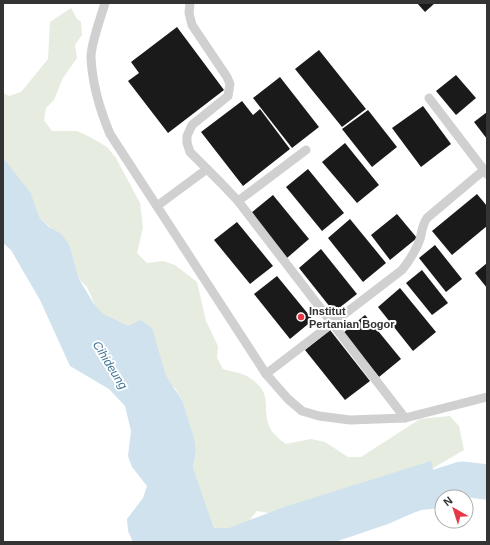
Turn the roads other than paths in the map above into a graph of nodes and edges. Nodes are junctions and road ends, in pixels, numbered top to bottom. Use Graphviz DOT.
graph roads {
  1 [pos="105,3"];
  2 [pos="190,3"];
  3 [pos="428,98"];
  4 [pos="306,150"];
  5 [pos="207,169"];
  6 [pos="485,172"];
  7 [pos="238,202"];
  8 [pos="157,206"];
  9 [pos="332,324"];
  10 [pos="266,374"];
  11 [pos="487,396"];
  12 [pos="405,418"];
  1 -- 8 [label="lane"];
  2 -- 5 [label="lane"];
  3 -- 6 [label="lane"];
  4 -- 7 [label="lane"];
  5 -- 7 [label="lane"];
  5 -- 8 [label="lane"];
  6 -- 9 [label="lane"];
  7 -- 9 [label="lane"];
  8 -- 10 [label="lane"];
  9 -- 10 [label="lane"];
  9 -- 12 [label="lane"];
  10 -- 12 [label="lane"];
  11 -- 12 [label="lane"];
}
